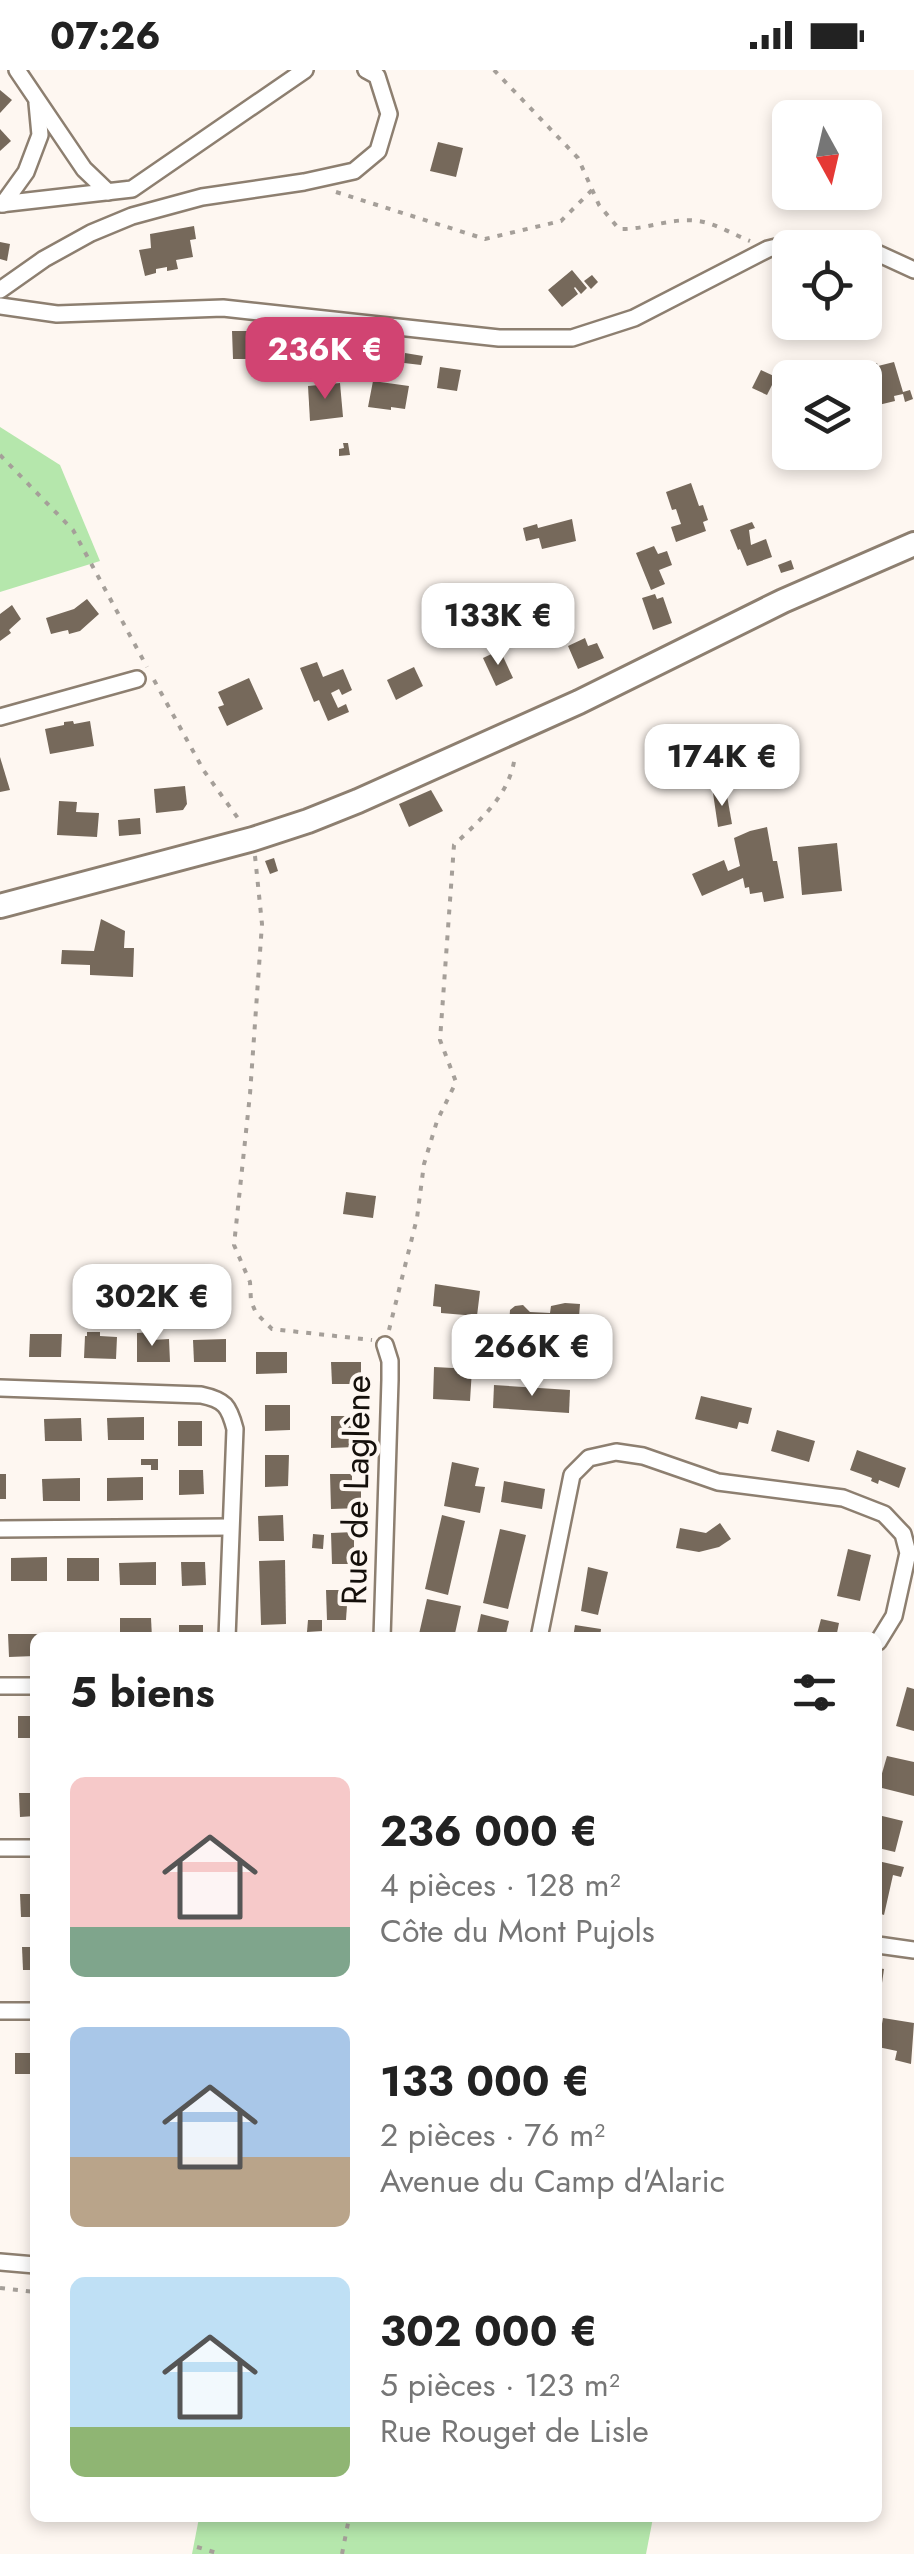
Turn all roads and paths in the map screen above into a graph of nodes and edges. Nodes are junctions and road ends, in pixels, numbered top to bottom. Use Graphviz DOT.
graph roads {
  1 [pos="17,70"];
  2 [pos="306,70"];
  3 [pos="366,70"];
  4 [pos="494,70"];
  5 [pos="37,100"];
  6 [pos="330,176"];
  7 [pos="592,189"];
  8 [pos="108,192"];
  9 [pos="1,204"];
  10 [pos="772,247"];
  11 [pos="768,248"];
  12 [pos="882,255"];
  13 [pos="914,270"];
  14 [pos="0,290"];
  15 [pos="0,306"];
  16 [pos="0,455"];
  17 [pos="914,544"];
  18 [pos="137,678"];
  19 [pos="0,717"];
  20 [pos="517,729"];
  21 [pos="252,839"];
  22 [pos="0,906"];
  23 [pos="385,1345"];
  24 [pos="0,1388"];
  25 [pos="230,1527"];
  26 [pos="0,1530"];
  27 [pos="227,1632"];
  28 [pos="382,1632"];
  29 [pos="540,1632"];
  30 [pos="882,1636"];
  31 [pos="0,1686"];
  32 [pos="30,1686"];
  33 [pos="0,1848"];
  34 [pos="30,1848"];
  35 [pos="882,1945"];
  36 [pos="914,1950"];
  37 [pos="0,2011"];
  38 [pos="30,2011"];
  39 [pos="0,2262"];
  40 [pos="30,2265"];
  41 [pos="0,2288"];
  42 [pos="30,2291"];
  43 [pos="348,2522"];
  44 [pos="197,2547"];
  45 [pos="220,2554"];
  46 [pos="342,2554"];
  1 -- 5 [label="street"];
  2 -- 8 [label="street"];
  3 -- 6 [label="street"];
  4 -- 7 [label="path"];
  5 -- 8 [label="street"];
  5 -- 9 [label="street"];
  6 -- 7 [label="path"];
  6 -- 14 [label="street"];
  7 -- 11 [label="path"];
  8 -- 9 [label="street"];
  10 -- 11 [label="street"];
  11 -- 15 [label="street"];
  12 -- 13 [label="street"];
  16 -- 21 [label="path"];
  17 -- 20 [label="main road"];
  18 -- 19 [label="street"];
  20 -- 21 [label="main road"];
  20 -- 23 [label="path"];
  21 -- 22 [label="main road"];
  21 -- 23 [label="path"];
  23 -- 28 [label="street, Rue de Laglène"];
  24 -- 25 [label="street"];
  25 -- 26 [label="street"];
  25 -- 27 [label="street"];
  29 -- 30 [label="street"];
  31 -- 32 [label="street"];
  33 -- 34 [label="street"];
  35 -- 36 [label="street"];
  37 -- 38 [label="street"];
  39 -- 40 [label="street"];
  41 -- 42 [label="path"];
  43 -- 46 [label="path"];
  44 -- 45 [label="path"];
}
